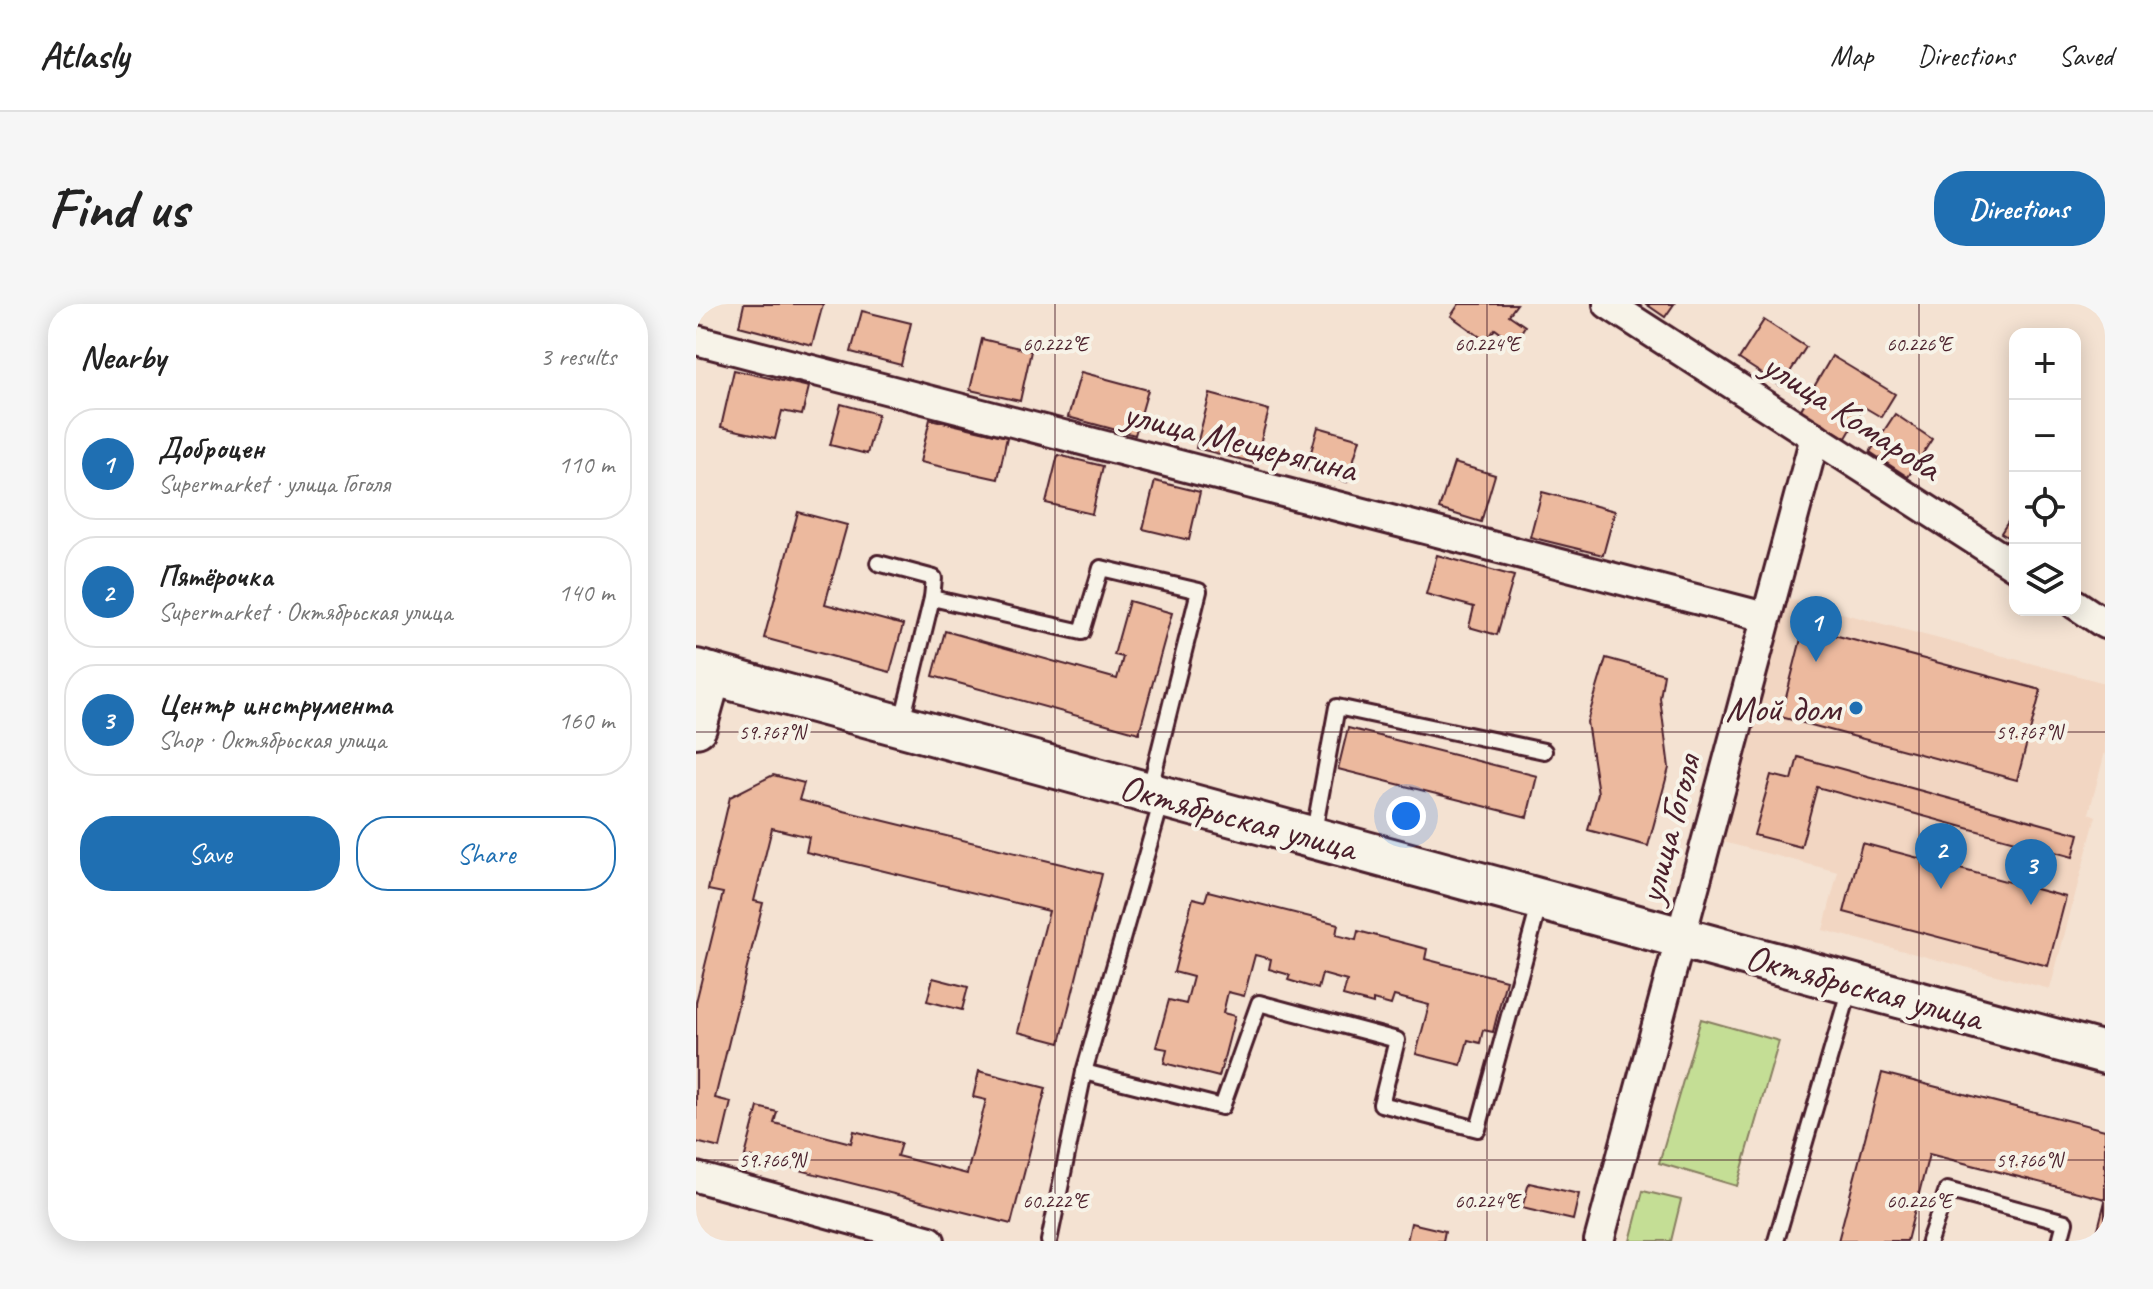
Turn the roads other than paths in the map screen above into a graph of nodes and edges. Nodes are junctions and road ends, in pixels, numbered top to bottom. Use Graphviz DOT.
graph roads {
  1 [pos="1608,304"];
  2 [pos="696,340"];
  3 [pos="1815,437"];
  4 [pos="2009,562"];
  5 [pos="878,563"];
  6 [pos="932,598"];
  7 [pos="2081,608"];
  8 [pos="1765,617"];
  9 [pos="2105,624"];
  10 [pos="703,672"];
  11 [pos="900,725"];
  12 [pos="696,727"];
  13 [pos="1544,751"];
  14 [pos="1156,795"];
  15 [pos="1313,838"];
  16 [pos="1541,899"];
  17 [pos="1680,937"];
  18 [pos="1851,984"];
  19 [pos="2105,1053"];
  20 [pos="1084,1072"];
  21 [pos="696,1177"];
  22 [pos="920,1240"];
  23 [pos="1049,1241"];
  24 [pos="1599,1241"];
  25 [pos="1776,1241"];
  26 [pos="1929,1241"];
  27 [pos="2060,1241"];
  1 -- 3 [label="street, улица Комарова"];
  2 -- 8 [label="street, улица Мещерягина"];
  3 -- 4 [label="street, улица Комарова"];
  3 -- 8 [label="street, улица Гоголя"];
  5 -- 6 [label="lane"];
  6 -- 11 [label="lane"];
  6 -- 14 [label="lane"];
  7 -- 9 [label="street"];
  8 -- 17 [label="street, улица Гоголя"];
  10 -- 11 [label="main road, Октябрьская улица"];
  10 -- 12 [label="main road"];
  11 -- 14 [label="main road, Октябрьская улица"];
  13 -- 15 [label="lane"];
  14 -- 15 [label="main road, Октябрьская улица"];
  14 -- 20 [label="lane"];
  15 -- 16 [label="main road, Октябрьская улица"];
  16 -- 17 [label="main road, Октябрьская улица"];
  16 -- 20 [label="lane"];
  17 -- 18 [label="main road, Октябрьская улица"];
  17 -- 24 [label="street, улица Гоголя"];
  18 -- 19 [label="main road, Октябрьская улица"];
  18 -- 25 [label="lane"];
  20 -- 23 [label="lane"];
  21 -- 22 [label="street"];
  26 -- 27 [label="lane"];
}
